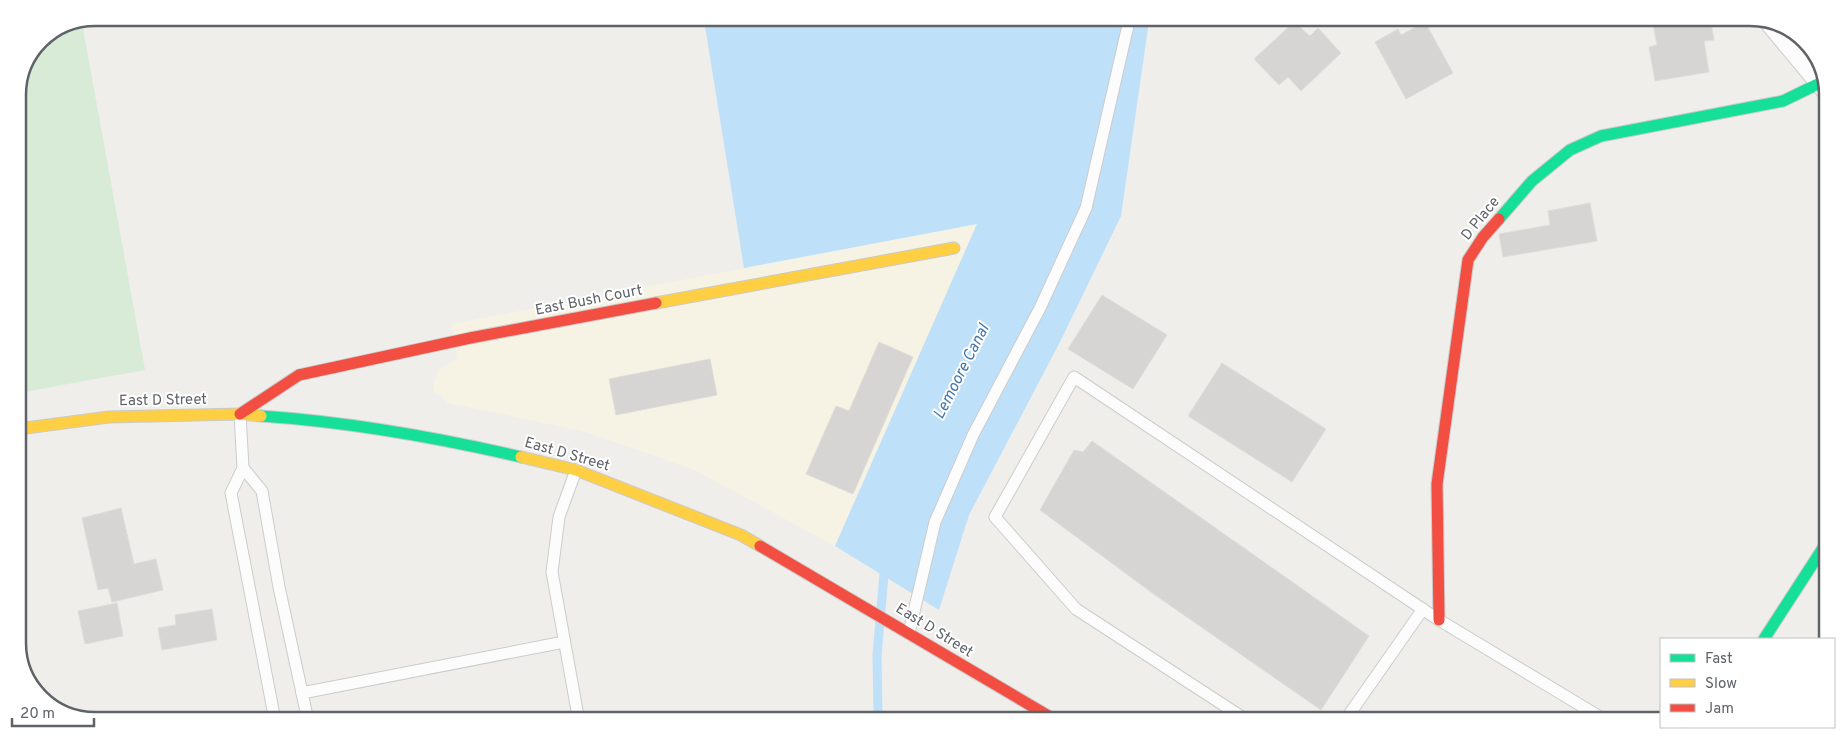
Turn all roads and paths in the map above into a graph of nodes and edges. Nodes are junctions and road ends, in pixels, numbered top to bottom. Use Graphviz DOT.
graph roads {
  1 [pos="1128,26"];
  2 [pos="1780,33"];
  3 [pos="1816,76"];
  4 [pos="1818,87"];
  5 [pos="954,248"];
  6 [pos="240,414"];
  7 [pos="26,428"];
  8 [pos="243,468"];
  9 [pos="576,470"];
  10 [pos="1819,554"];
  11 [pos="1422,608"];
  12 [pos="1439,620"];
  13 [pos="910,633"];
  14 [pos="1765,638"];
  15 [pos="564,642"];
  16 [pos="302,693"];
  17 [pos="273,712"];
  18 [pos="306,712"];
  19 [pos="577,712"];
  20 [pos="1042,712"];
  21 [pos="1234,712"];
  22 [pos="1351,712"];
  23 [pos="1592,712"];
  1 -- 13 [label="lane"];
  2 -- 3 [label="street"];
  4 -- 12 [label="street, D Place"];
  5 -- 6 [label="street, East Bush Court"];
  6 -- 7 [label="street, East D Street"];
  6 -- 8 [label="lane"];
  6 -- 9 [label="street, East D Street"];
  8 -- 16 [label="lane"];
  8 -- 17 [label="lane"];
  9 -- 13 [label="street, East D Street"];
  9 -- 15 [label="lane"];
  10 -- 14 [label="street"];
  11 -- 12 [label="lane"];
  11 -- 21 [label="lane"];
  11 -- 22 [label="lane"];
  12 -- 23 [label="lane"];
  13 -- 20 [label="street, East D Street"];
  15 -- 16 [label="lane"];
  15 -- 19 [label="lane"];
  16 -- 18 [label="lane"];
}
